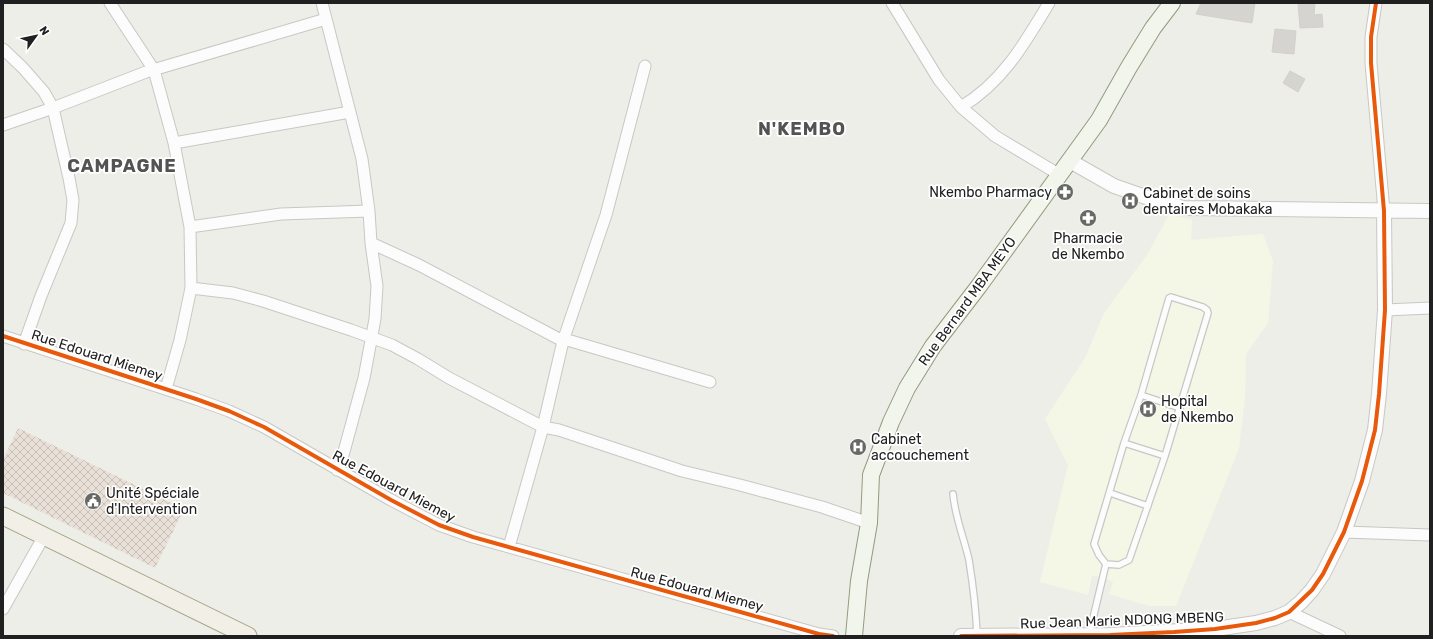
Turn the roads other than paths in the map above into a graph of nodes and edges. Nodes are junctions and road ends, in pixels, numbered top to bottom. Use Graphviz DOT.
graph roads {
  1 [pos="110,3"];
  2 [pos="322,3"];
  3 [pos="892,3"];
  4 [pos="1049,3"];
  5 [pos="1172,3"];
  6 [pos="1376,3"];
  7 [pos="326,19"];
  8 [pos="3,49"];
  9 [pos="645,66"];
  10 [pos="154,70"];
  11 [pos="54,108"];
  12 [pos="961,108"];
  13 [pos="350,112"];
  14 [pos="3,125"];
  15 [pos="174,143"];
  16 [pos="1070,161"];
  17 [pos="1060,175"];
  18 [pos="368,211"];
  19 [pos="1384,211"];
  20 [pos="1430,211"];
  21 [pos="190,227"];
  22 [pos="371,243"];
  23 [pos="191,288"];
  24 [pos="1430,308"];
  25 [pos="1385,310"];
  26 [pos="3,336"];
  27 [pos="372,338"];
  28 [pos="564,340"];
  29 [pos="24,344"];
  30 [pos="710,382"];
  31 [pos="166,389"];
  32 [pos="1141,395"];
  33 [pos="1180,408"];
  34 [pos="544,427"];
  35 [pos="1124,443"];
  36 [pos="1165,456"];
  37 [pos="337,470"];
  38 [pos="1110,493"];
  39 [pos="952,494"];
  40 [pos="1148,506"];
  41 [pos="3,516"];
  42 [pos="869,523"];
  43 [pos="1344,532"];
  44 [pos="1430,535"];
  45 [pos="44,536"];
  46 [pos="509,546"];
  47 [pos="1106,564"];
  48 [pos="3,609"];
  49 [pos="1289,612"];
  50 [pos="1085,635"];
  51 [pos="1132,635"];
  52 [pos="248,636"];
  53 [pos="832,636"];
  54 [pos="854,636"];
  55 [pos="961,636"];
  56 [pos="977,636"];
  57 [pos="1340,636"];
  1 -- 10 [label="street"];
  2 -- 7 [label="street"];
  3 -- 12 [label="street"];
  4 -- 12 [label="street"];
  5 -- 16 [label="main road, Rue Bernard MBA MEYO"];
  6 -- 19 [label="street"];
  7 -- 10 [label="street"];
  7 -- 13 [label="street"];
  8 -- 11 [label="street"];
  9 -- 28 [label="street"];
  10 -- 11 [label="street"];
  10 -- 15 [label="street"];
  11 -- 14 [label="street"];
  11 -- 29 [label="street"];
  12 -- 17 [label="street"];
  13 -- 15 [label="street"];
  13 -- 18 [label="street"];
  15 -- 21 [label="street"];
  16 -- 17 [label="main road, Rue Bernard MBA MEYO"];
  16 -- 19 [label="street"];
  17 -- 42 [label="main road, Rue Bernard MBA MEYO"];
  18 -- 21 [label="street"];
  18 -- 22 [label="street"];
  19 -- 20 [label="street"];
  19 -- 25 [label="street, Rue Jean Marie NDONG MBENG"];
  21 -- 23 [label="street"];
  22 -- 27 [label="street"];
  22 -- 28 [label="street"];
  23 -- 27 [label="street"];
  23 -- 31 [label="street"];
  24 -- 25 [label="street"];
  25 -- 43 [label="street, Rue Jean Marie NDONG MBENG"];
  26 -- 29 [label="street, Rue Edouard Miemey"];
  27 -- 34 [label="street"];
  27 -- 37 [label="street"];
  28 -- 30 [label="street"];
  28 -- 34 [label="street"];
  29 -- 31 [label="street, Rue Edouard Miemey"];
  31 -- 37 [label="street, Rue Edouard Miemey"];
  32 -- 33 [label="lane"];
  32 -- 33 [label="lane"];
  32 -- 35 [label="lane"];
  33 -- 36 [label="lane"];
  34 -- 42 [label="street"];
  34 -- 46 [label="street"];
  35 -- 36 [label="lane"];
  35 -- 38 [label="lane"];
  36 -- 40 [label="lane"];
  37 -- 46 [label="street, Rue Edouard Miemey"];
  38 -- 40 [label="lane"];
  38 -- 47 [label="lane"];
  39 -- 56 [label="lane"];
  40 -- 47 [label="lane"];
  41 -- 45 [label="main road"];
  42 -- 54 [label="main road, Rue Bernard MBA MEYO"];
  43 -- 44 [label="street"];
  43 -- 49 [label="street, Rue Jean Marie NDONG MBENG"];
  45 -- 48 [label="street"];
  45 -- 52 [label="main road"];
  46 -- 53 [label="street, Rue Edouard Miemey"];
  47 -- 50 [label="lane"];
  49 -- 51 [label="street, Rue Jean Marie NDONG MBENG"];
  49 -- 57 [label="street"];
  50 -- 51 [label="street, Rue Jean Marie NDONG MBENG"];
  50 -- 56 [label="street, Rue Jean Marie NDONG MBENG"];
  55 -- 56 [label="street, Rue Jean Marie NDONG MBENG"];
}
